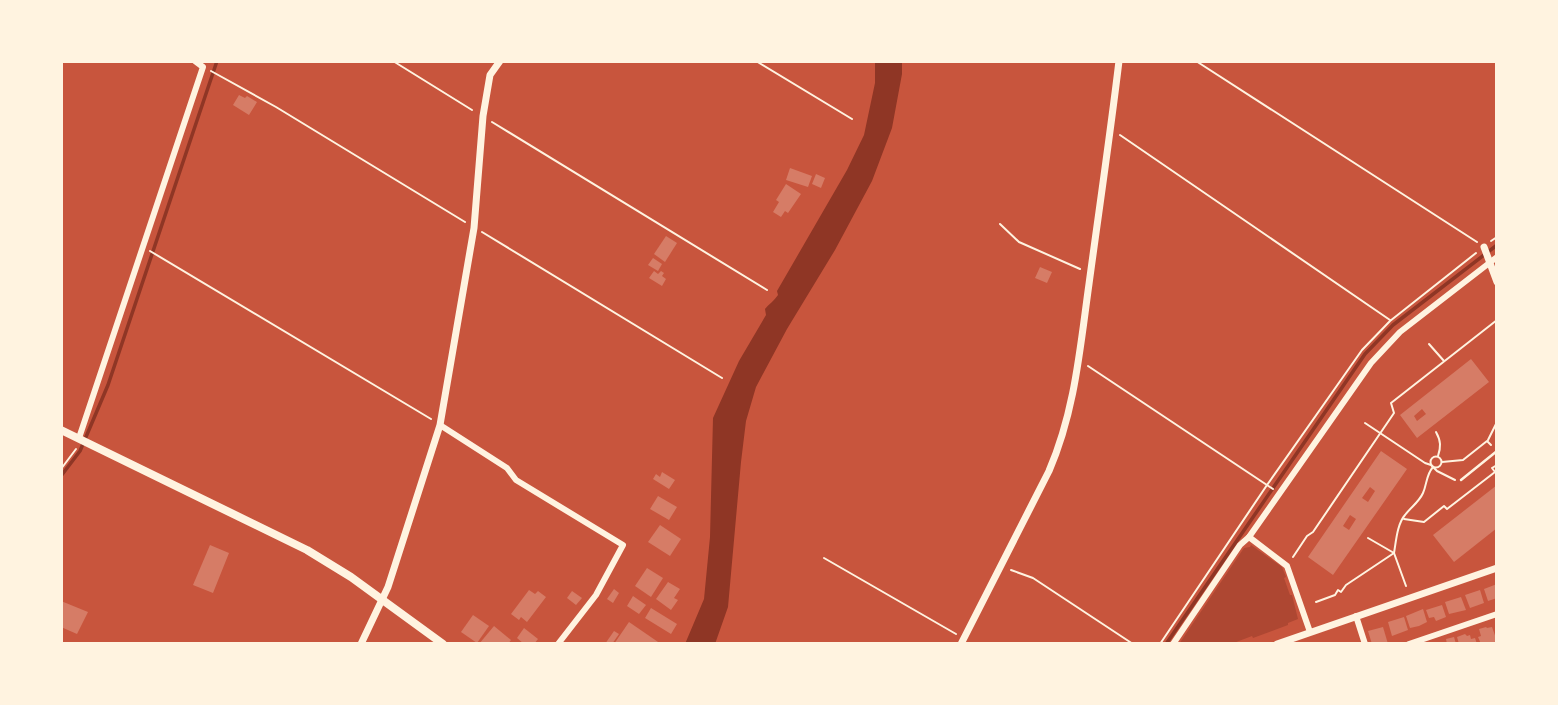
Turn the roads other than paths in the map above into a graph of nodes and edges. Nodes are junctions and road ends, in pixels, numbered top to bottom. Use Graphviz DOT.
graph roads {
  1 [pos="195,61"];
  2 [pos="500,61"];
  3 [pos="1119,61"];
  4 [pos="1484,247"];
  5 [pos="1493,260"];
  6 [pos="1497,282"];
  7 [pos="440,425"];
  8 [pos="61,430"];
  9 [pos="80,438"];
  10 [pos="1495,450"];
  11 [pos="1461,480"];
  12 [pos="1249,537"];
  13 [pos="1497,568"];
  14 [pos="383,600"];
  15 [pos="1497,614"];
  16 [pos="1356,616"];
  17 [pos="1310,632"];
  18 [pos="963,641"];
  19 [pos="361,644"];
  20 [pos="443,644"];
  21 [pos="558,644"];
  22 [pos="1173,644"];
  23 [pos="1277,644"];
  24 [pos="1365,644"];
  25 [pos="1409,644"];
  1 -- 9 [label="street"];
  2 -- 7 [label="street"];
  3 -- 18 [label="street"];
  4 -- 5 [label="street"];
  5 -- 6 [label="street"];
  5 -- 12 [label="street"];
  7 -- 14 [label="street"];
  7 -- 21 [label="street"];
  8 -- 9 [label="main road"];
  9 -- 14 [label="main road"];
  10 -- 11 [label="lane"];
  12 -- 17 [label="street"];
  12 -- 22 [label="street"];
  13 -- 16 [label="street"];
  14 -- 19 [label="street"];
  14 -- 20 [label="main road"];
  15 -- 25 [label="street"];
  16 -- 17 [label="street"];
  16 -- 24 [label="street"];
  17 -- 23 [label="street"];
}
